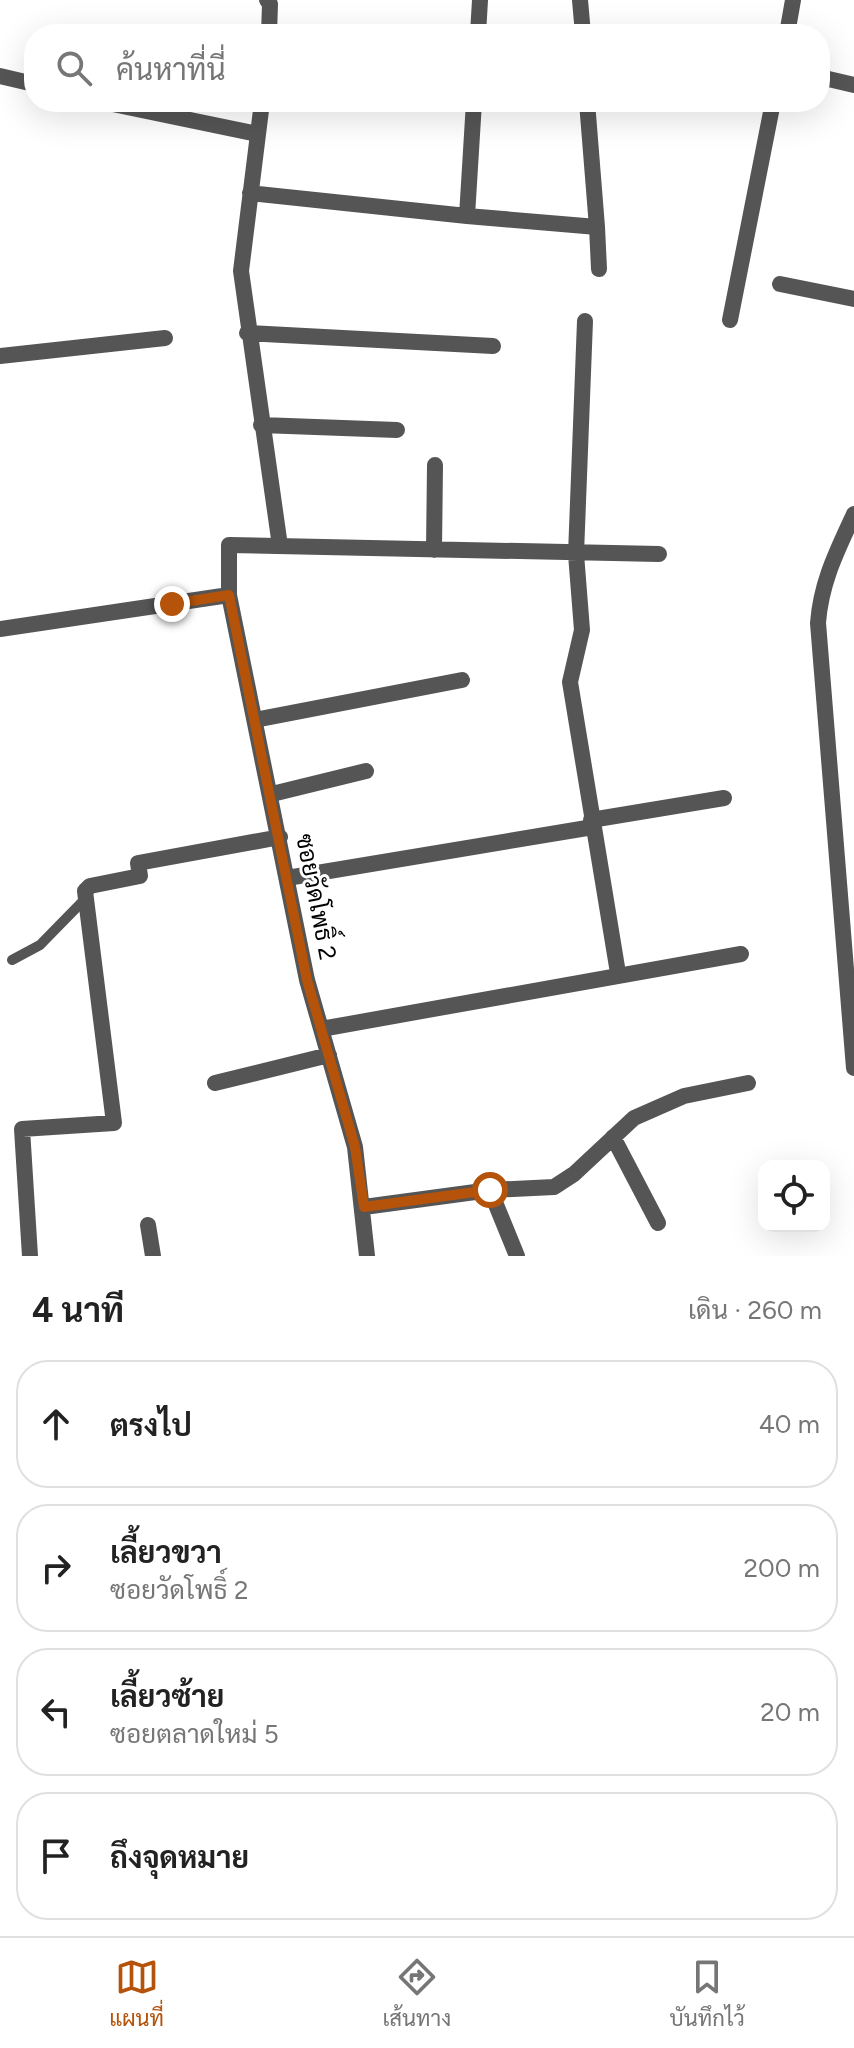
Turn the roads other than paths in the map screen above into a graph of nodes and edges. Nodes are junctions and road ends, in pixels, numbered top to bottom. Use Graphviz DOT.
graph roads {
  1 [pos="267,0"];
  2 [pos="480,0"];
  3 [pos="580,0"];
  4 [pos="793,0"];
  5 [pos="268,24"];
  6 [pos="479,24"];
  7 [pos="582,24"];
  8 [pos="789,24"];
  9 [pos="0,76"];
  10 [pos="830,79"];
  11 [pos="24,82"];
  12 [pos="854,85"];
  13 [pos="151,112"];
  14 [pos="260,112"];
  15 [pos="473,112"];
  16 [pos="588,112"];
  17 [pos="771,112"];
  18 [pos="257,134"];
  19 [pos="250,193"];
  20 [pos="467,216"];
  21 [pos="597,227"];
  22 [pos="599,269"];
  23 [pos="780,284"];
  24 [pos="854,299"];
  25 [pos="730,320"];
  26 [pos="585,321"];
  27 [pos="247,333"];
  28 [pos="165,338"];
  29 [pos="493,346"];
  30 [pos="0,356"];
  31 [pos="261,425"];
  32 [pos="397,430"];
  33 [pos="435,465"];
  34 [pos="854,514"];
  35 [pos="280,546"];
  36 [pos="434,550"];
  37 [pos="576,554"];
  38 [pos="659,554"];
  39 [pos="229,595"];
  40 [pos="0,629"];
  41 [pos="462,680"];
  42 [pos="255,720"];
  43 [pos="366,771"];
  44 [pos="272,794"];
  45 [pos="724,798"];
  46 [pos="592,823"];
  47 [pos="280,837"];
  48 [pos="287,878"];
  49 [pos="84,900"];
  50 [pos="741,954"];
  51 [pos="12,960"];
  52 [pos="850,964"];
  53 [pos="618,973"];
  54 [pos="321,1029"];
  55 [pos="329,1055"];
  56 [pos="854,1068"];
  57 [pos="215,1083"];
  58 [pos="748,1083"];
  59 [pos="613,1137"];
  60 [pos="490,1190"];
  61 [pos="364,1207"];
  62 [pos="658,1223"];
  63 [pos="148,1225"];
  64 [pos="30,1256"];
  65 [pos="153,1256"];
  66 [pos="367,1256"];
  67 [pos="517,1256"];
  1 -- 5 [label="street"];
  2 -- 6 [label="street"];
  3 -- 7 [label="street"];
  4 -- 8 [label="street"];
  9 -- 11 [label="street"];
  10 -- 12 [label="street"];
  13 -- 18 [label="street"];
  14 -- 18 [label="street"];
  15 -- 20 [label="street"];
  16 -- 21 [label="street"];
  17 -- 25 [label="street"];
  18 -- 19 [label="street"];
  19 -- 20 [label="street"];
  19 -- 27 [label="street"];
  20 -- 21 [label="street"];
  21 -- 22 [label="street"];
  23 -- 24 [label="street"];
  26 -- 37 [label="street"];
  27 -- 29 [label="street"];
  27 -- 31 [label="street"];
  28 -- 30 [label="street"];
  31 -- 32 [label="street"];
  31 -- 35 [label="street"];
  33 -- 36 [label="street"];
  34 -- 52 [label="street"];
  35 -- 36 [label="street"];
  35 -- 39 [label="street, ซอยวัดโพธิ์ 2"];
  36 -- 37 [label="street"];
  37 -- 38 [label="street"];
  37 -- 46 [label="street"];
  39 -- 40 [label="street"];
  39 -- 42 [label="street, ซอยวัดโพธิ์ 2"];
  41 -- 42 [label="street"];
  42 -- 44 [label="street, ซอยวัดโพธิ์ 2"];
  43 -- 44 [label="street"];
  44 -- 47 [label="street, ซอยวัดโพธิ์ 2"];
  45 -- 46 [label="street"];
  46 -- 48 [label="street"];
  46 -- 53 [label="street"];
  47 -- 48 [label="street, ซอยวัดโพธิ์ 2"];
  47 -- 49 [label="street"];
  48 -- 54 [label="street, ซอยวัดโพธิ์ 2"];
  49 -- 51 [label="lane"];
  49 -- 64 [label="street"];
  50 -- 53 [label="street"];
  52 -- 56 [label="street"];
  53 -- 54 [label="street"];
  54 -- 55 [label="street, ซอยวัดโพธิ์ 2"];
  55 -- 57 [label="street"];
  55 -- 61 [label="street, ซอยวัดโพธิ์ 2"];
  58 -- 59 [label="street"];
  59 -- 60 [label="street"];
  59 -- 62 [label="street"];
  60 -- 61 [label="street"];
  60 -- 67 [label="street"];
  61 -- 66 [label="street, ซอยวัดโพธิ์ 2"];
  63 -- 65 [label="street"];
}
